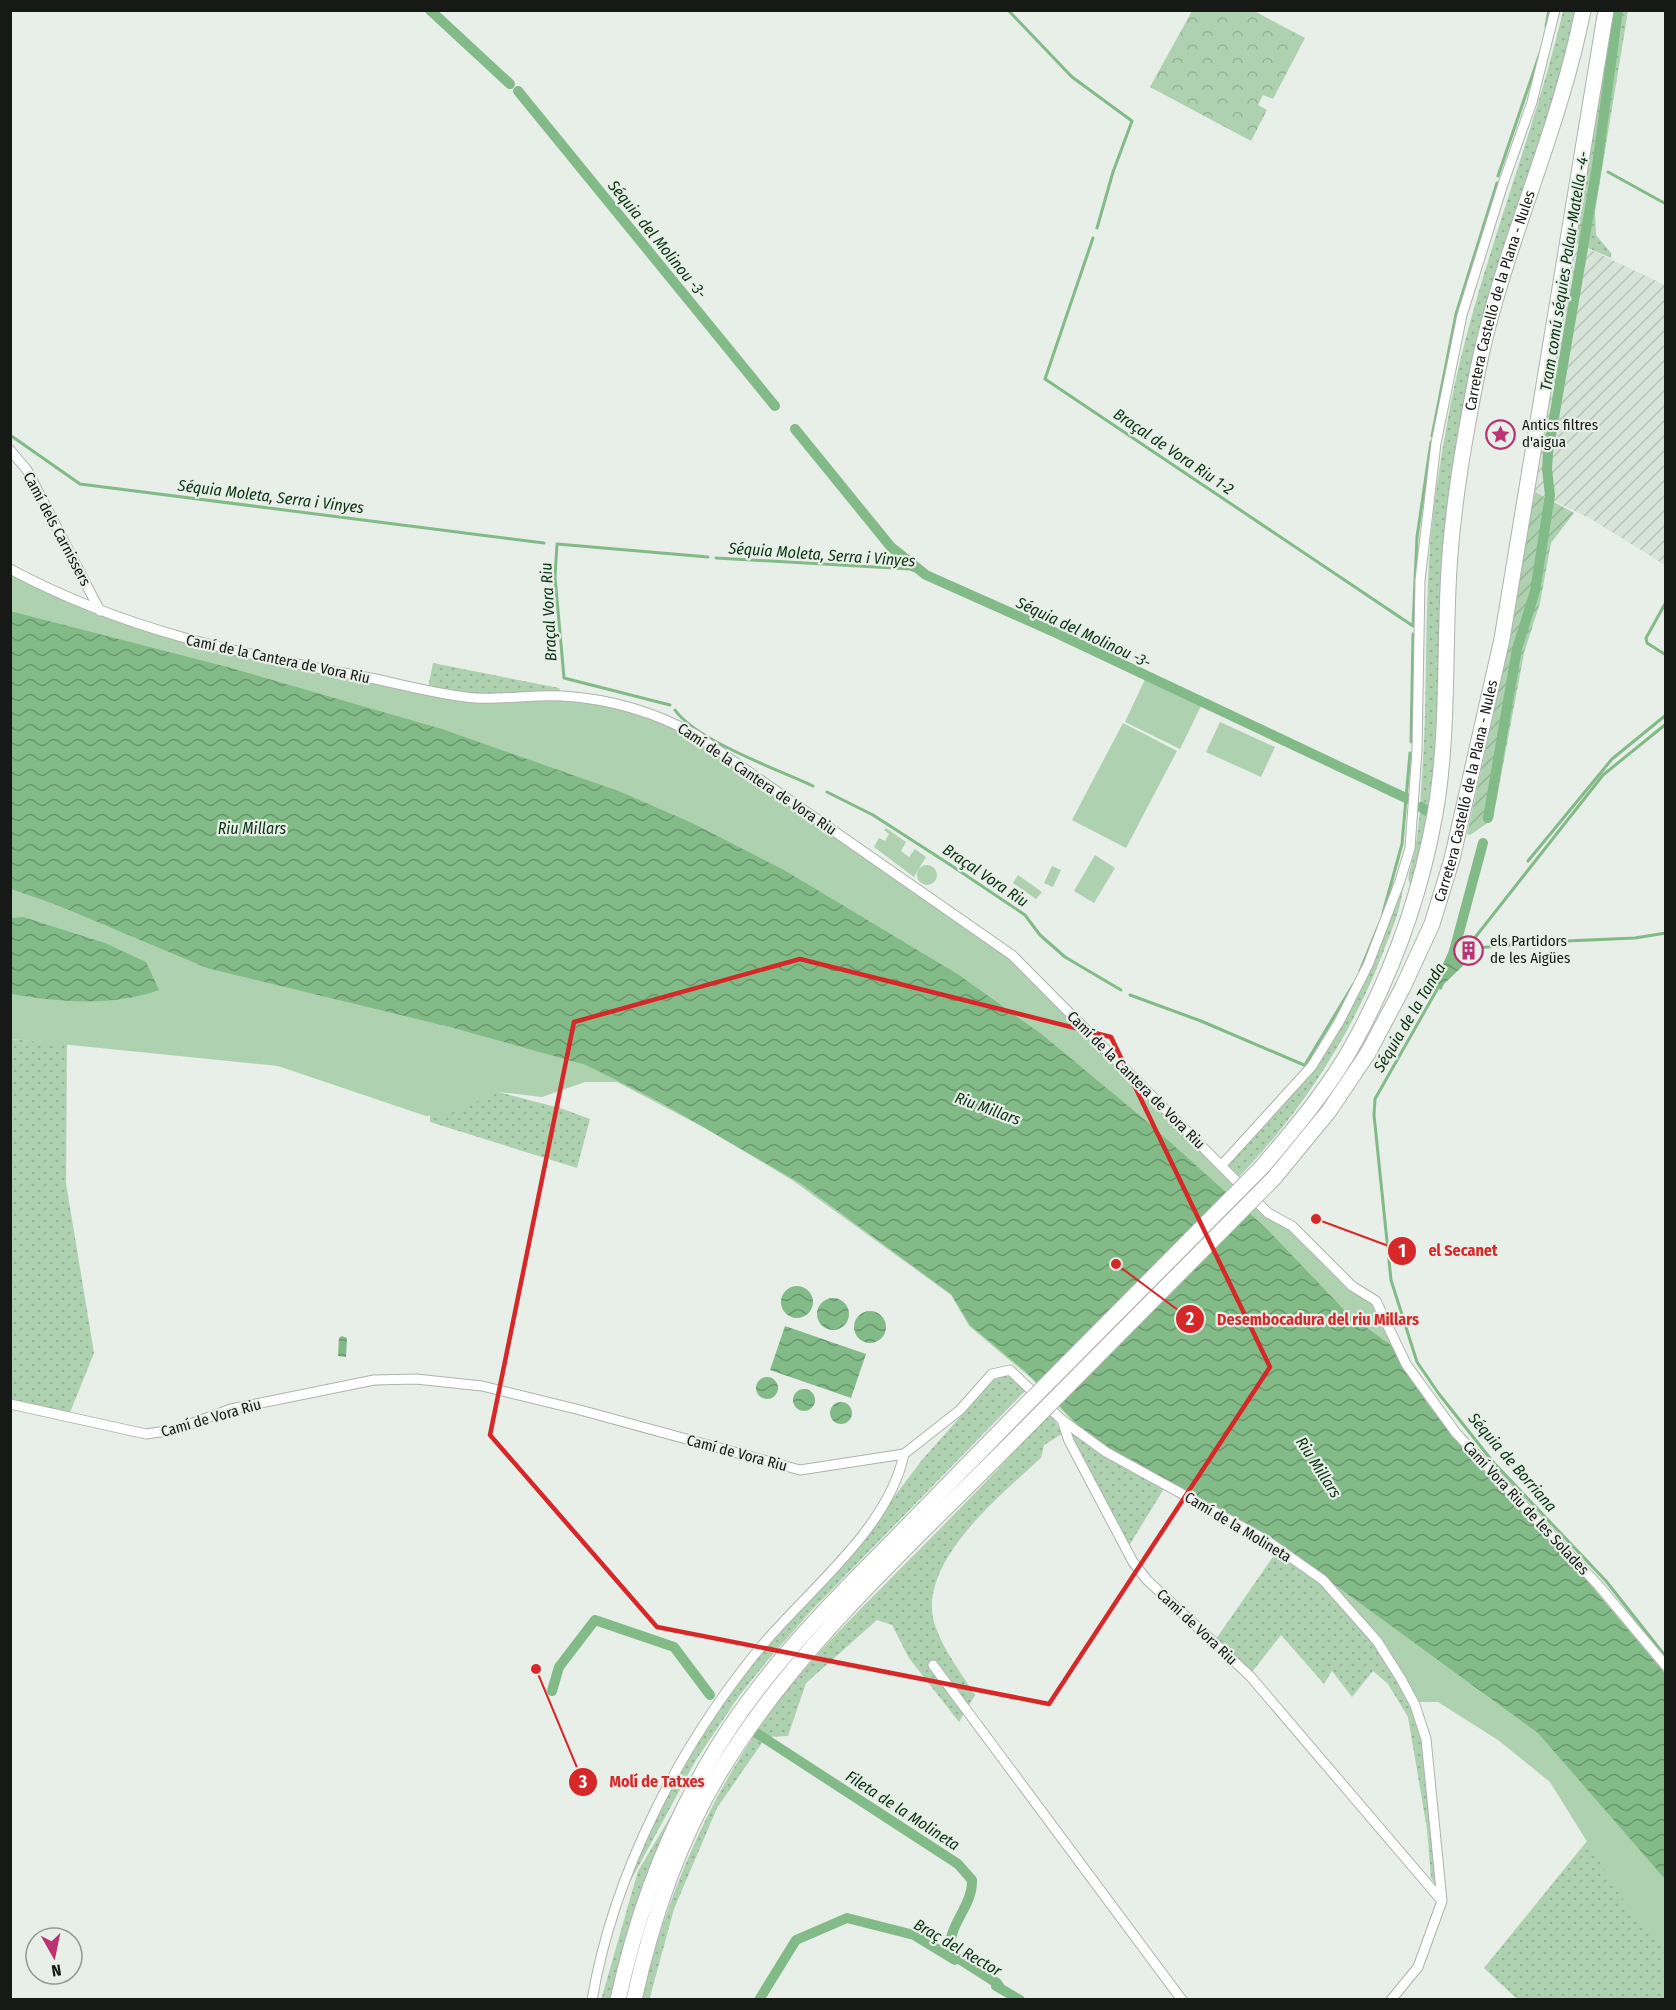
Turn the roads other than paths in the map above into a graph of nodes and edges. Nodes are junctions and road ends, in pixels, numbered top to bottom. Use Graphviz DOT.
graph roads {
  1 [pos="1555,10"];
  2 [pos="1583,10"];
  3 [pos="1606,10"];
  4 [pos="10,450"];
  5 [pos="10,569"];
  6 [pos="100,611"];
  7 [pos="1221,1166"];
  8 [pos="10,1404"];
  9 [pos="1062,1420"];
  10 [pos="904,1454"];
  11 [pos="933,1665"];
  12 [pos="1665,1666"];
  13 [pos="1442,1901"];
  14 [pos="592,2000"];
  15 [pos="618,2000"];
  16 [pos="634,2000"];
  17 [pos="1182,2000"];
  18 [pos="1391,2000"];
  1 -- 7 [label="street"];
  2 -- 15 [label="main road, Carretera Castelló de la Plana - Nules, bridge"];
  3 -- 16 [label="main road, Carretera Castelló de la Plana - Nules, bridge"];
  4 -- 6 [label="street, Camí dels Carnissers"];
  5 -- 6 [label="street, Camí de la Cantera de Vora Riu"];
  6 -- 7 [label="street, Camí de la Cantera de Vora Riu"];
  7 -- 12 [label="street, Camí Vora Riu de les Solades"];
  8 -- 10 [label="street, Camí de Vora Riu"];
  9 -- 10 [label="street, Camí de Vora Riu"];
  9 -- 13 [label="street, Camí de Vora Riu"];
  9 -- 13 [label="street, Camí de la Molineta"];
  10 -- 14 [label="street"];
  11 -- 17 [label="street"];
  13 -- 18 [label="street, Camí de la Molineta"];
}
